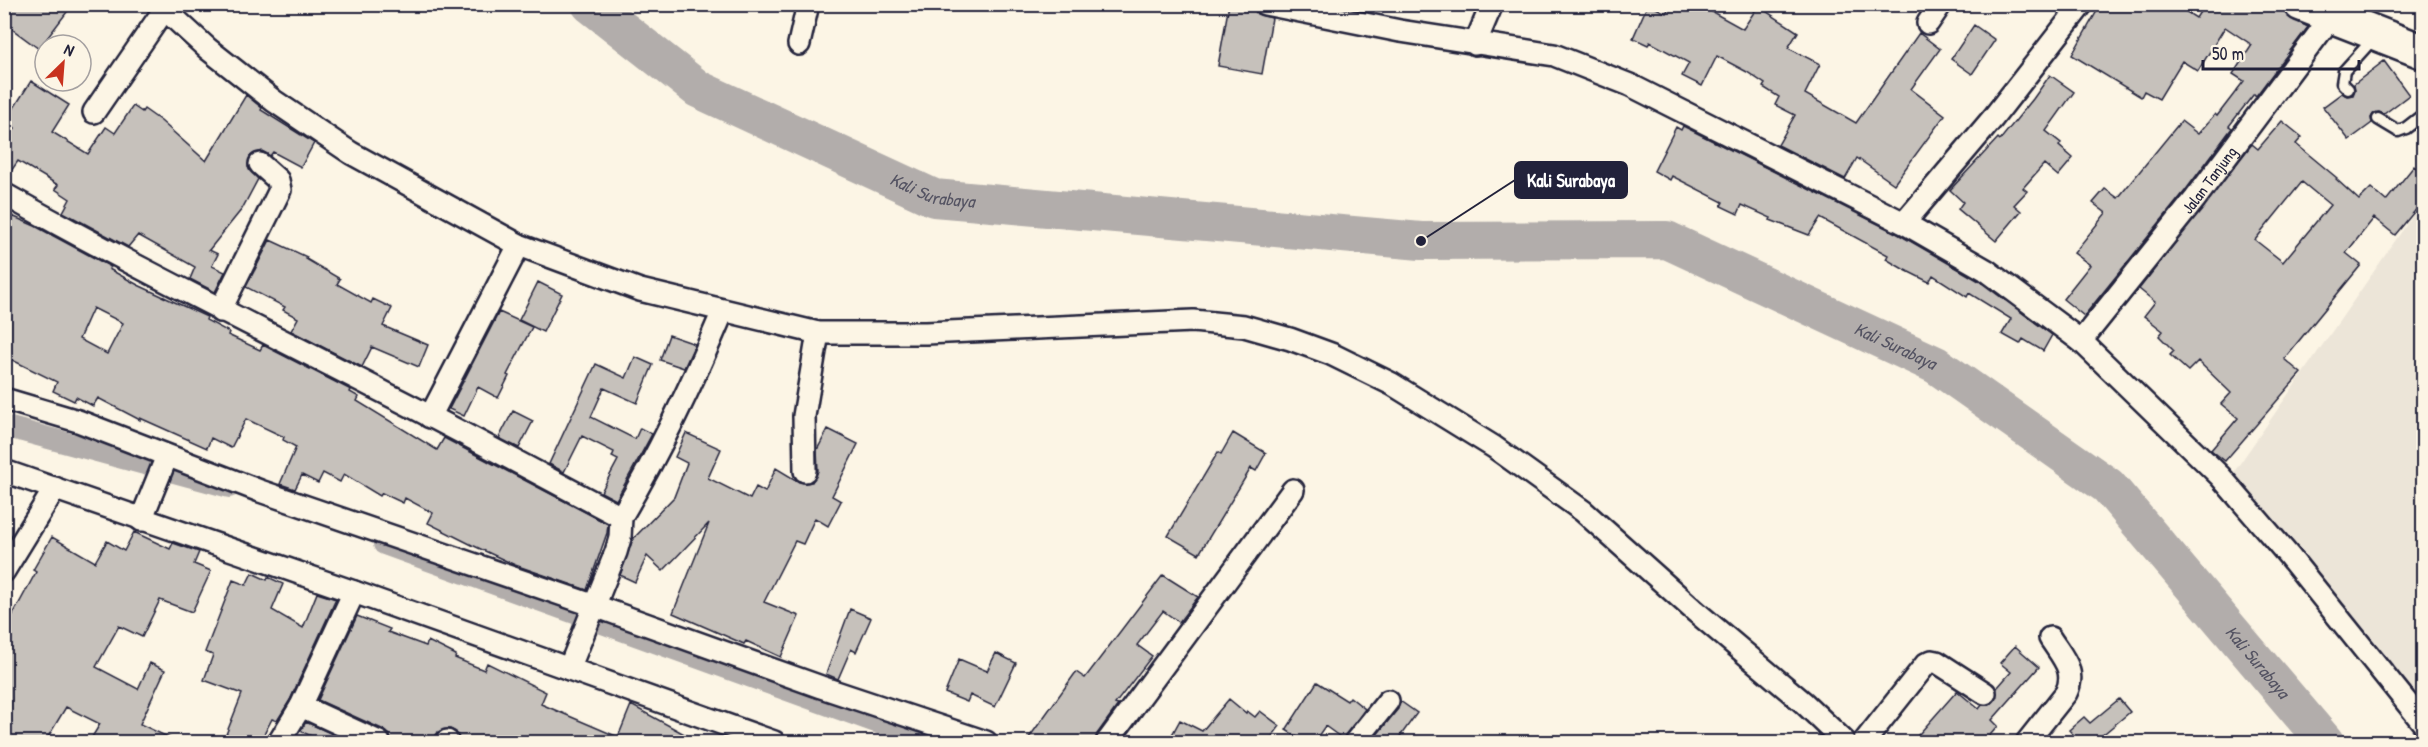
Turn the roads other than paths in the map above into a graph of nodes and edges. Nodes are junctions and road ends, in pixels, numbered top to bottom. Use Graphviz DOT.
graph roads {
  1 [pos="808,4"];
  2 [pos="1265,4"];
  3 [pos="1492,4"];
  4 [pos="1941,4"];
  5 [pos="2082,4"];
  6 [pos="2301,4"];
  7 [pos="161,7"];
  8 [pos="2332,16"];
  9 [pos="1928,23"];
  10 [pos="2378,34"];
  11 [pos="799,44"];
  12 [pos="1475,44"];
  13 [pos="2424,52"];
  14 [pos="2348,89"];
  15 [pos="94,112"];
  16 [pos="2424,114"];
  17 [pos="2378,119"];
  18 [pos="260,164"];
  19 [pos="4,194"];
  20 [pos="1904,223"];
  21 [pos="519,245"];
  22 [pos="220,310"];
  23 [pos="723,311"];
  24 [pos="818,333"];
  25 [pos="2080,341"];
  26 [pos="4,399"];
  27 [pos="430,417"];
  28 [pos="166,460"];
  29 [pos="4,471"];
  30 [pos="805,471"];
  31 [pos="55,488"];
  32 [pos="1293,490"];
  33 [pos="145,512"];
  34 [pos="621,517"];
  35 [pos="4,571"];
  36 [pos="354,592"];
  37 [pos="594,610"];
  38 [pos="2050,638"];
  39 [pos="572,662"];
  40 [pos="1985,693"];
  41 [pos="1388,701"];
  42 [pos="301,706"];
  43 [pos="2424,724"];
  44 [pos="279,742"];
  45 [pos="379,742"];
  46 [pos="774,742"];
  47 [pos="986,742"];
  48 [pos="1107,742"];
  49 [pos="1354,742"];
  50 [pos="1845,742"];
  51 [pos="1864,742"];
  52 [pos="2027,742"];
  1 -- 11 [label="street"];
  2 -- 12 [label="street"];
  3 -- 12 [label="street"];
  4 -- 9 [label="street"];
  5 -- 20 [label="street"];
  6 -- 8 [label="main road"];
  7 -- 15 [label="street"];
  7 -- 21 [label="street"];
  8 -- 10 [label="main road"];
  8 -- 25 [label="street, Jalan Tanjung"];
  10 -- 13 [label="main road"];
  10 -- 14 [label="lane"];
  12 -- 20 [label="street"];
  16 -- 17 [label="lane"];
  18 -- 22 [label="street"];
  19 -- 22 [label="street"];
  20 -- 25 [label="street"];
  21 -- 23 [label="street"];
  21 -- 27 [label="street"];
  22 -- 27 [label="street"];
  23 -- 24 [label="street"];
  23 -- 34 [label="street"];
  24 -- 30 [label="street"];
  24 -- 50 [label="street"];
  25 -- 43 [label="street"];
  26 -- 28 [label="street"];
  27 -- 34 [label="street"];
  28 -- 33 [label="street"];
  28 -- 37 [label="street"];
  29 -- 31 [label="street"];
  31 -- 33 [label="street"];
  31 -- 35 [label="street"];
  32 -- 48 [label="street"];
  33 -- 36 [label="street"];
  34 -- 37 [label="street"];
  36 -- 39 [label="street"];
  36 -- 42 [label="street"];
  37 -- 39 [label="street"];
  37 -- 47 [label="street"];
  38 -- 52 [label="street"];
  39 -- 46 [label="street"];
  40 -- 51 [label="street"];
  41 -- 49 [label="street"];
  42 -- 44 [label="street"];
  42 -- 45 [label="street"];
}
